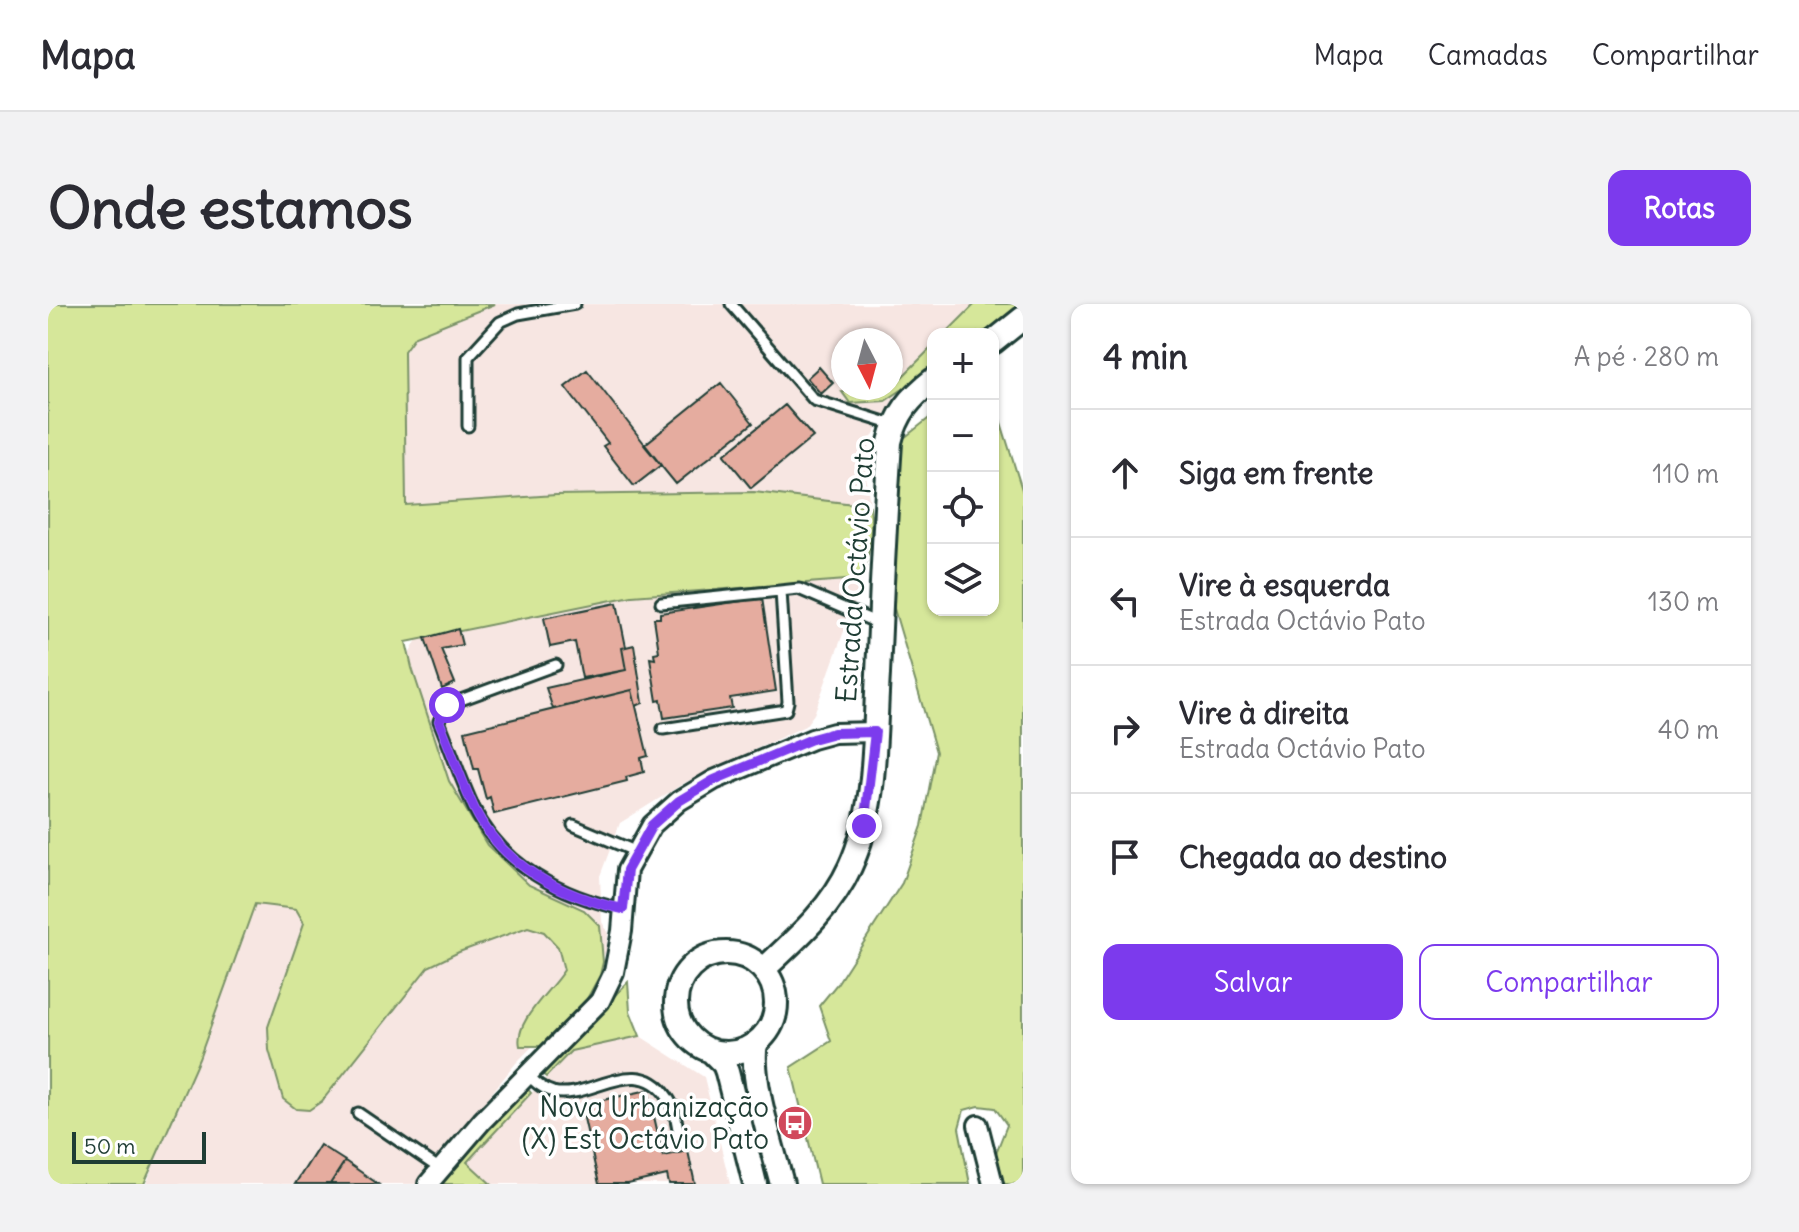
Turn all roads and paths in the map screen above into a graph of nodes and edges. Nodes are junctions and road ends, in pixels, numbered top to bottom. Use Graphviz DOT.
graph roads {
  1 [pos="575,304"];
  2 [pos="731,304"];
  3 [pos="1023,318"];
  4 [pos="999,337"];
  5 [pos="927,385"];
  6 [pos="894,425"];
  7 [pos="468,426"];
  8 [pos="781,591"];
  9 [pos="661,603"];
  10 [pos="880,624"];
  11 [pos="556,665"];
  12 [pos="663,729"];
  13 [pos="875,732"];
  14 [pos="573,825"];
  15 [pos="637,852"];
  16 [pos="623,909"];
  17 [pos="764,969"];
  18 [pos="756,1043"];
  19 [pos="712,1052"];
  20 [pos="528,1075"];
  21 [pos="358,1113"];
  22 [pos="978,1125"];
  23 [pos="680,1140"];
  24 [pos="434,1177"];
  25 [pos="755,1184"];
  26 [pos="782,1184"];
  27 [pos="993,1184"];
  1 -- 7 [label="lane"];
  2 -- 6 [label="lane"];
  3 -- 4 [label="street"];
  5 -- 6 [label="street, Estrada Octávio Pato"];
  6 -- 10 [label="street, Estrada Octávio Pato"];
  8 -- 9 [label="lane"];
  8 -- 10 [label="lane"];
  8 -- 12 [label="lane"];
  10 -- 13 [label="street, Estrada Octávio Pato"];
  11 -- 16 [label="lane"];
  13 -- 15 [label="street, Estrada Octávio Pato"];
  13 -- 17 [label="street, Estrada Octávio Pato"];
  14 -- 15 [label="lane"];
  15 -- 16 [label="street, Estrada Octávio Pato"];
  16 -- 20 [label="street, Estrada Octávio Pato"];
  17 -- 18 [label="street"];
  17 -- 19 [label="street"];
  18 -- 19 [label="street"];
  18 -- 26 [label="street"];
  19 -- 25 [label="street"];
  20 -- 23 [label="lane"];
  20 -- 24 [label="street, Estrada Octávio Pato"];
  21 -- 24 [label="lane"];
  22 -- 27 [label="street"];
}
